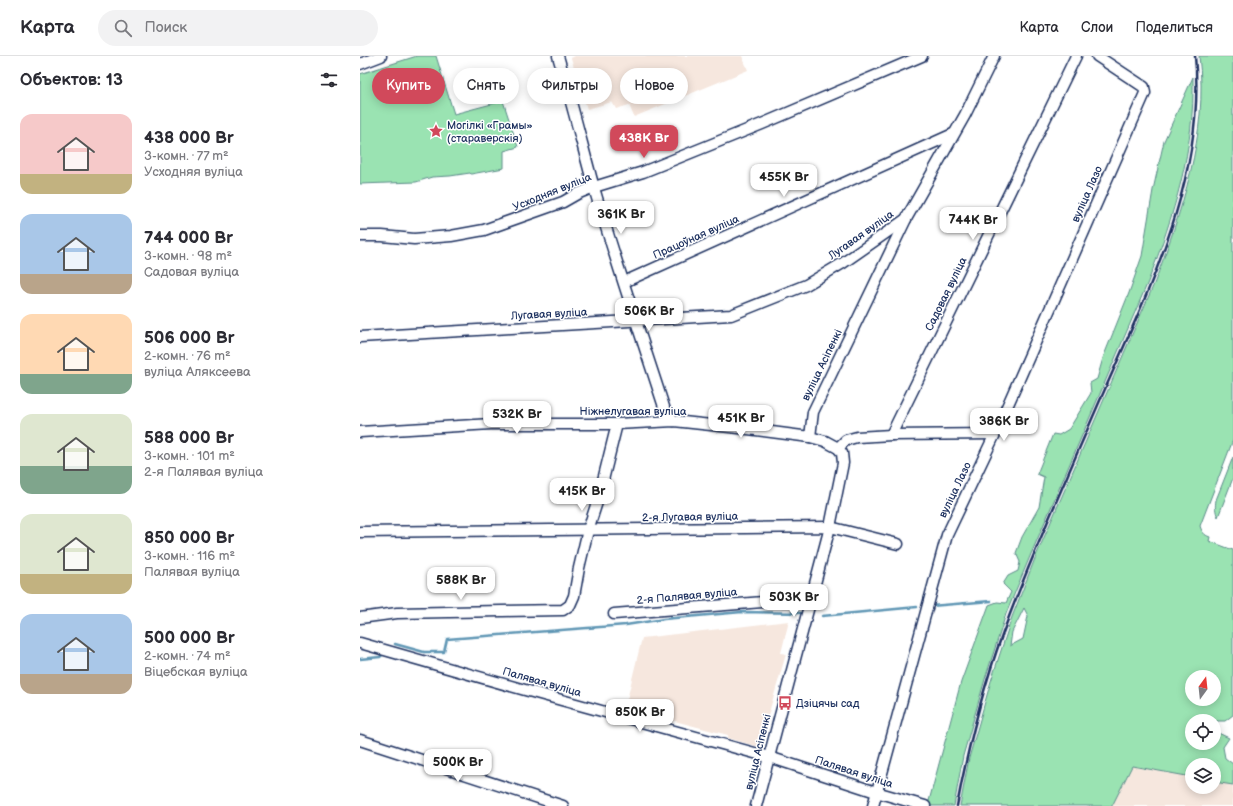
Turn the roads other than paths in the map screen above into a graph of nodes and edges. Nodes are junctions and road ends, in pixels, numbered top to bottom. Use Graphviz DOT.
graph roads {
  1 [pos="381,56"];
  2 [pos="558,56"];
  3 [pos="922,56"];
  4 [pos="994,56"];
  5 [pos="1076,56"];
  6 [pos="1097,56"];
  7 [pos="360,64"];
  8 [pos="953,134"];
  9 [pos="594,188"];
  10 [pos="906,219"];
  11 [pos="360,236"];
  12 [pos="624,282"];
  13 [pos="636,321"];
  14 [pos="360,337"];
  15 [pos="674,421"];
  16 [pos="617,424"];
  17 [pos="360,432"];
  18 [pos="995,434"];
  19 [pos="891,435"];
  20 [pos="810,438"];
  21 [pos="838,448"];
  22 [pos="830,527"];
  23 [pos="588,530"];
  24 [pos="360,532"];
  25 [pos="898,544"];
  26 [pos="810,600"];
  27 [pos="614,614"];
  28 [pos="360,618"];
  29 [pos="360,643"];
  30 [pos="360,740"];
  31 [pos="769,757"];
  32 [pos="876,792"];
  33 [pos="563,806"];
  34 [pos="756,806"];
  35 [pos="873,806"];
  36 [pos="925,806"];
  1 -- 7 [label="street"];
  2 -- 9 [label="street"];
  3 -- 9 [label="street, Усходняя вуліца"];
  4 -- 8 [label="street, вуліца Асіпенкі"];
  5 -- 19 [label="street, Садовая вуліца"];
  6 -- 18 [label="street, вуліца Лазо"];
  8 -- 10 [label="street, вуліца Асіпенкі"];
  8 -- 12 [label="street, Працоўная вуліца"];
  9 -- 11 [label="street, Усходняя вуліца"];
  9 -- 12 [label="street"];
  10 -- 13 [label="street, Лугавая вуліца"];
  10 -- 20 [label="street, вуліца Асіпенкі"];
  12 -- 13 [label="street"];
  13 -- 14 [label="street, Лугавая вуліца"];
  13 -- 15 [label="street"];
  15 -- 16 [label="street, Ніжнелугавая вуліца"];
  15 -- 20 [label="street, Ніжнелугавая вуліца"];
  16 -- 17 [label="street, Ніжнелугавая вуліца"];
  16 -- 23 [label="street"];
  18 -- 19 [label="street"];
  18 -- 32 [label="street, вуліца Лазо"];
  19 -- 21 [label="street"];
  20 -- 21 [label="street"];
  21 -- 22 [label="street, вуліца Асіпенкі"];
  22 -- 23 [label="street, 2-я Лугавая вуліца"];
  22 -- 25 [label="street, 2-я Лугавая вуліца"];
  22 -- 26 [label="street, вуліца Асіпенкі"];
  23 -- 24 [label="street, 2-я Лугавая вуліца"];
  23 -- 28 [label="street"];
  26 -- 27 [label="street, 2-я Палявая вуліца"];
  26 -- 31 [label="street, вуліца Асіпенкі"];
  29 -- 31 [label="street, Палявая вуліца"];
  30 -- 33 [label="street"];
  31 -- 32 [label="street, Палявая вуліца"];
  31 -- 34 [label="street, вуліца Асіпенкі"];
  32 -- 35 [label="street, вуліца Лазо"];
  32 -- 36 [label="street, Палявая вуліца"];
}
